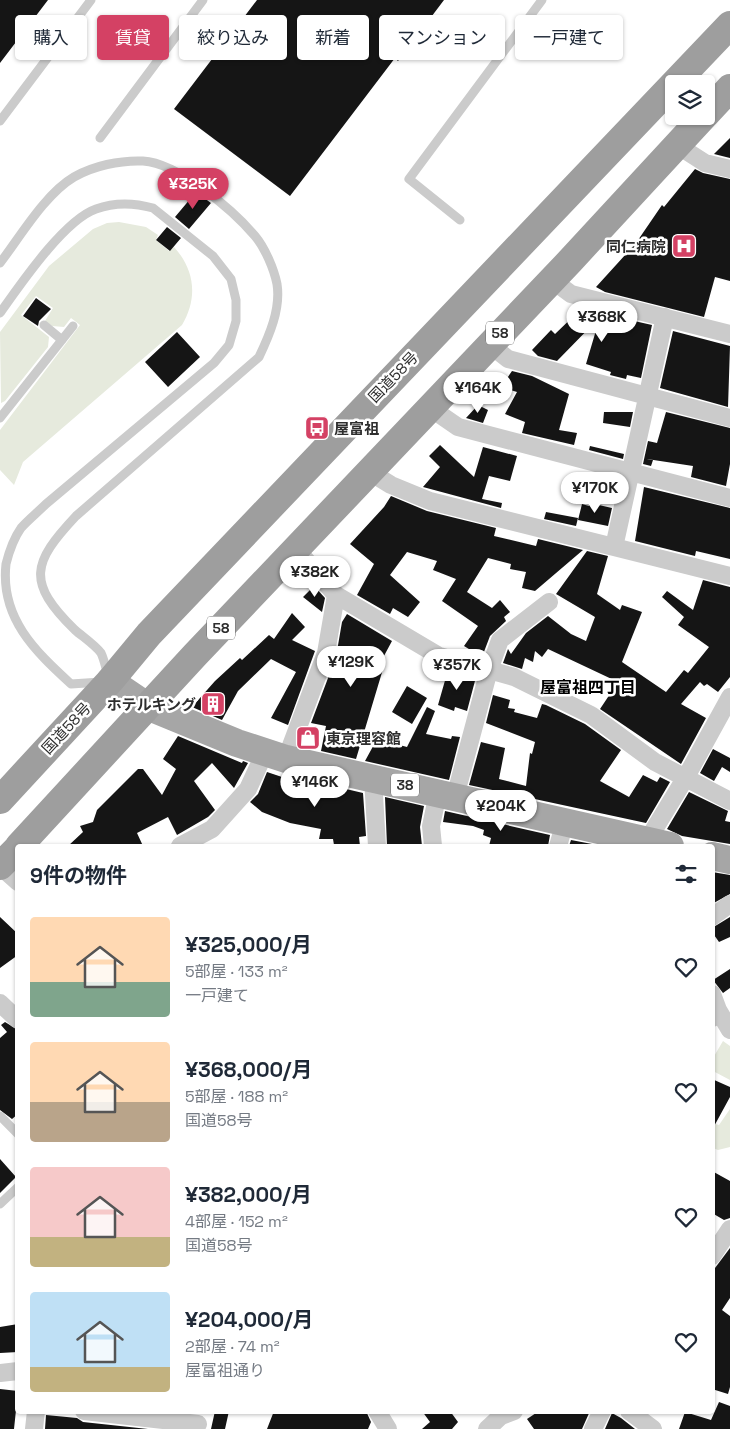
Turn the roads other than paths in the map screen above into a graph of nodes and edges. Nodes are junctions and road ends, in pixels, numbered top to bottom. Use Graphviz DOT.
graph roads {
  1 [pos="91,0"];
  2 [pos="203,0"];
  3 [pos="542,0"];
  4 [pos="730,25"];
  5 [pos="730,88"];
  6 [pos="715,104"];
  7 [pos="0,120"];
  8 [pos="696,125"];
  9 [pos="100,138"];
  10 [pos="677,145"];
  11 [pos="730,169"];
  12 [pos="460,220"];
  13 [pos="0,263"];
  14 [pos="552,280"];
  15 [pos="0,313"];
  16 [pos="664,317"];
  17 [pos="44,325"];
  18 [pos="73,326"];
  19 [pos="730,334"];
  20 [pos="62,340"];
  21 [pos="489,344"];
  22 [pos="647,396"];
  23 [pos="429,407"];
  24 [pos="0,418"];
  25 [pos="730,418"];
  26 [pos="370,472"];
  27 [pos="632,472"];
  28 [pos="730,498"];
  29 [pos="614,547"];
  30 [pos="296,550"];
  31 [pos="730,576"];
  32 [pos="336,595"];
  33 [pos="550,602"];
  34 [pos="489,670"];
  35 [pos="110,681"];
  36 [pos="730,697"];
  37 [pos="147,706"];
  38 [pos="276,756"];
  39 [pos="686,777"];
  40 [pos="373,778"];
  41 [pos="447,795"];
  42 [pos="0,800"];
  43 [pos="730,801"];
  44 [pos="562,834"];
  45 [pos="658,843"];
  46 [pos="26,844"];
  47 [pos="184,844"];
  48 [pos="377,844"];
  49 [pos="433,844"];
  50 [pos="15,853"];
  51 [pos="715,857"];
  52 [pos="730,860"];
  53 [pos="0,866"];
  54 [pos="15,879"];
  55 [pos="730,904"];
  56 [pos="715,915"];
  57 [pos="0,1003"];
  58 [pos="715,1008"];
  59 [pos="15,1017"];
  60 [pos="730,1030"];
  61 [pos="0,1116"];
  62 [pos="15,1131"];
  63 [pos="15,1190"];
  64 [pos="0,1204"];
  65 [pos="730,1229"];
  66 [pos="715,1253"];
  67 [pos="15,1371"];
  68 [pos="0,1373"];
  69 [pos="36,1414"];
  70 [pos="118,1414"];
  71 [pos="379,1414"];
  72 [pos="506,1414"];
  73 [pos="601,1414"];
  74 [pos="633,1414"];
  75 [pos="198,1421"];
  76 [pos="34,1429"];
  77 [pos="388,1429"];
  78 [pos="487,1429"];
  79 [pos="594,1429"];
  80 [pos="652,1429"];
  1 -- 7 [label="lane"];
  2 -- 9 [label="lane"];
  3 -- 12 [label="lane"];
  4 -- 35 [label="highway, 国道58号"];
  5 -- 6 [label="highway, 58"];
  8 -- 10 [label="highway, 58"];
  10 -- 11 [label="street"];
  10 -- 14 [label="highway, 58"];
  13 -- 35 [label="lane"];
  14 -- 16 [label="street"];
  14 -- 21 [label="highway, 58"];
  15 -- 35 [label="lane"];
  16 -- 19 [label="street"];
  16 -- 22 [label="street"];
  17 -- 20 [label="lane"];
  18 -- 20 [label="lane"];
  20 -- 24 [label="lane"];
  21 -- 22 [label="street"];
  21 -- 23 [label="highway, 58"];
  22 -- 25 [label="street"];
  22 -- 27 [label="street"];
  23 -- 26 [label="highway, 58"];
  23 -- 27 [label="street"];
  26 -- 29 [label="street"];
  26 -- 30 [label="highway, 58"];
  27 -- 28 [label="street"];
  27 -- 29 [label="street"];
  29 -- 31 [label="street"];
  30 -- 32 [label="street"];
  30 -- 37 [label="highway, 58"];
  32 -- 34 [label="street"];
  32 -- 38 [label="street"];
  33 -- 34 [label="street"];
  34 -- 39 [label="street"];
  34 -- 41 [label="street"];
  35 -- 37 [label="main road, 38"];
  35 -- 42 [label="highway, 国道58号"];
  36 -- 39 [label="street"];
  37 -- 38 [label="main road, 38"];
  37 -- 46 [label="highway, 58"];
  38 -- 40 [label="main road, 38"];
  38 -- 47 [label="street"];
  39 -- 43 [label="street"];
  39 -- 45 [label="street"];
  40 -- 41 [label="main road, 38"];
  40 -- 48 [label="street"];
  41 -- 44 [label="main road, 38"];
  41 -- 49 [label="street"];
  44 -- 45 [label="main road, 38"];
  50 -- 53 [label="highway, 58"];
  51 -- 52 [label="main road"];
  53 -- 54 [label="street"];
  55 -- 56 [label="street"];
  57 -- 59 [label="street"];
  58 -- 60 [label="street"];
  61 -- 62 [label="lane"];
  63 -- 64 [label="lane"];
  65 -- 66 [label="street"];
  67 -- 68 [label="street"];
  69 -- 76 [label="street"];
  70 -- 75 [label="street"];
  71 -- 77 [label="street"];
  72 -- 78 [label="street"];
  73 -- 79 [label="street"];
  74 -- 80 [label="street"];
}
